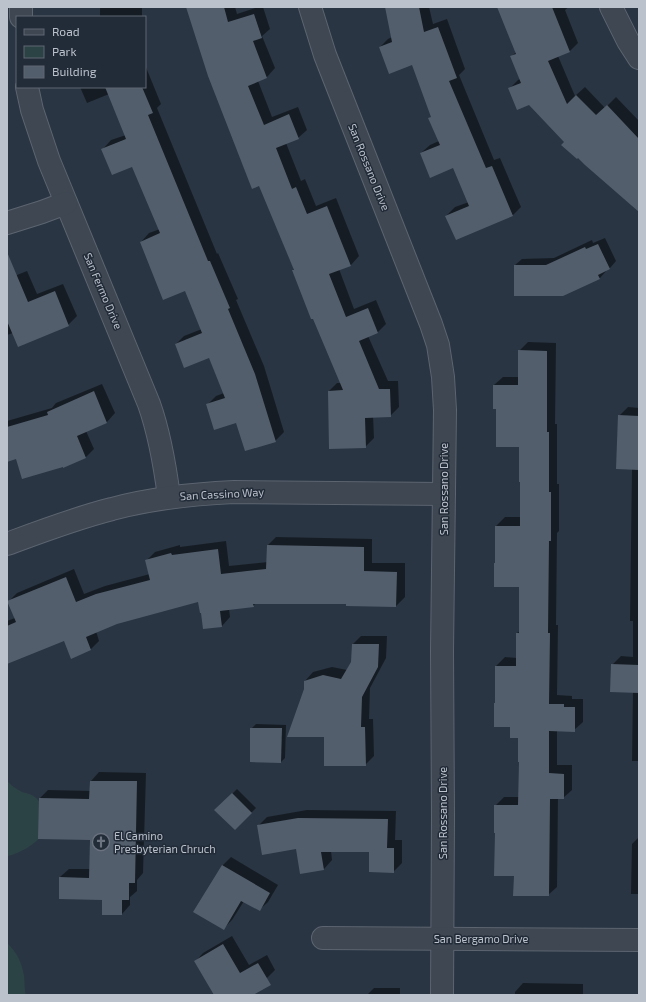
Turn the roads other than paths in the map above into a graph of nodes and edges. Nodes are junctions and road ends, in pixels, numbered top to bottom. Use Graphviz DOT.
graph roads {
  1 [pos="310,7"];
  2 [pos="611,7"];
  3 [pos="639,58"];
  4 [pos="27,88"];
  5 [pos="66,203"];
  6 [pos="7,223"];
  7 [pos="444,494"];
  8 [pos="169,497"];
  9 [pos="7,544"];
  10 [pos="323,938"];
  11 [pos="442,939"];
  12 [pos="639,940"];
  13 [pos="442,995"];
  1 -- 7 [label="street, San Rossano Drive"];
  2 -- 3 [label="street"];
  4 -- 5 [label="street, San Fermo Drive"];
  5 -- 6 [label="street"];
  5 -- 8 [label="street, San Fermo Drive"];
  7 -- 8 [label="street, San Cassino Way"];
  7 -- 11 [label="street, San Rossano Drive"];
  8 -- 9 [label="street, San Cassino Way"];
  10 -- 11 [label="street, San Bergamo Drive"];
  11 -- 12 [label="street, San Bergamo Drive"];
  11 -- 13 [label="street, San Rossano Drive"];
}
